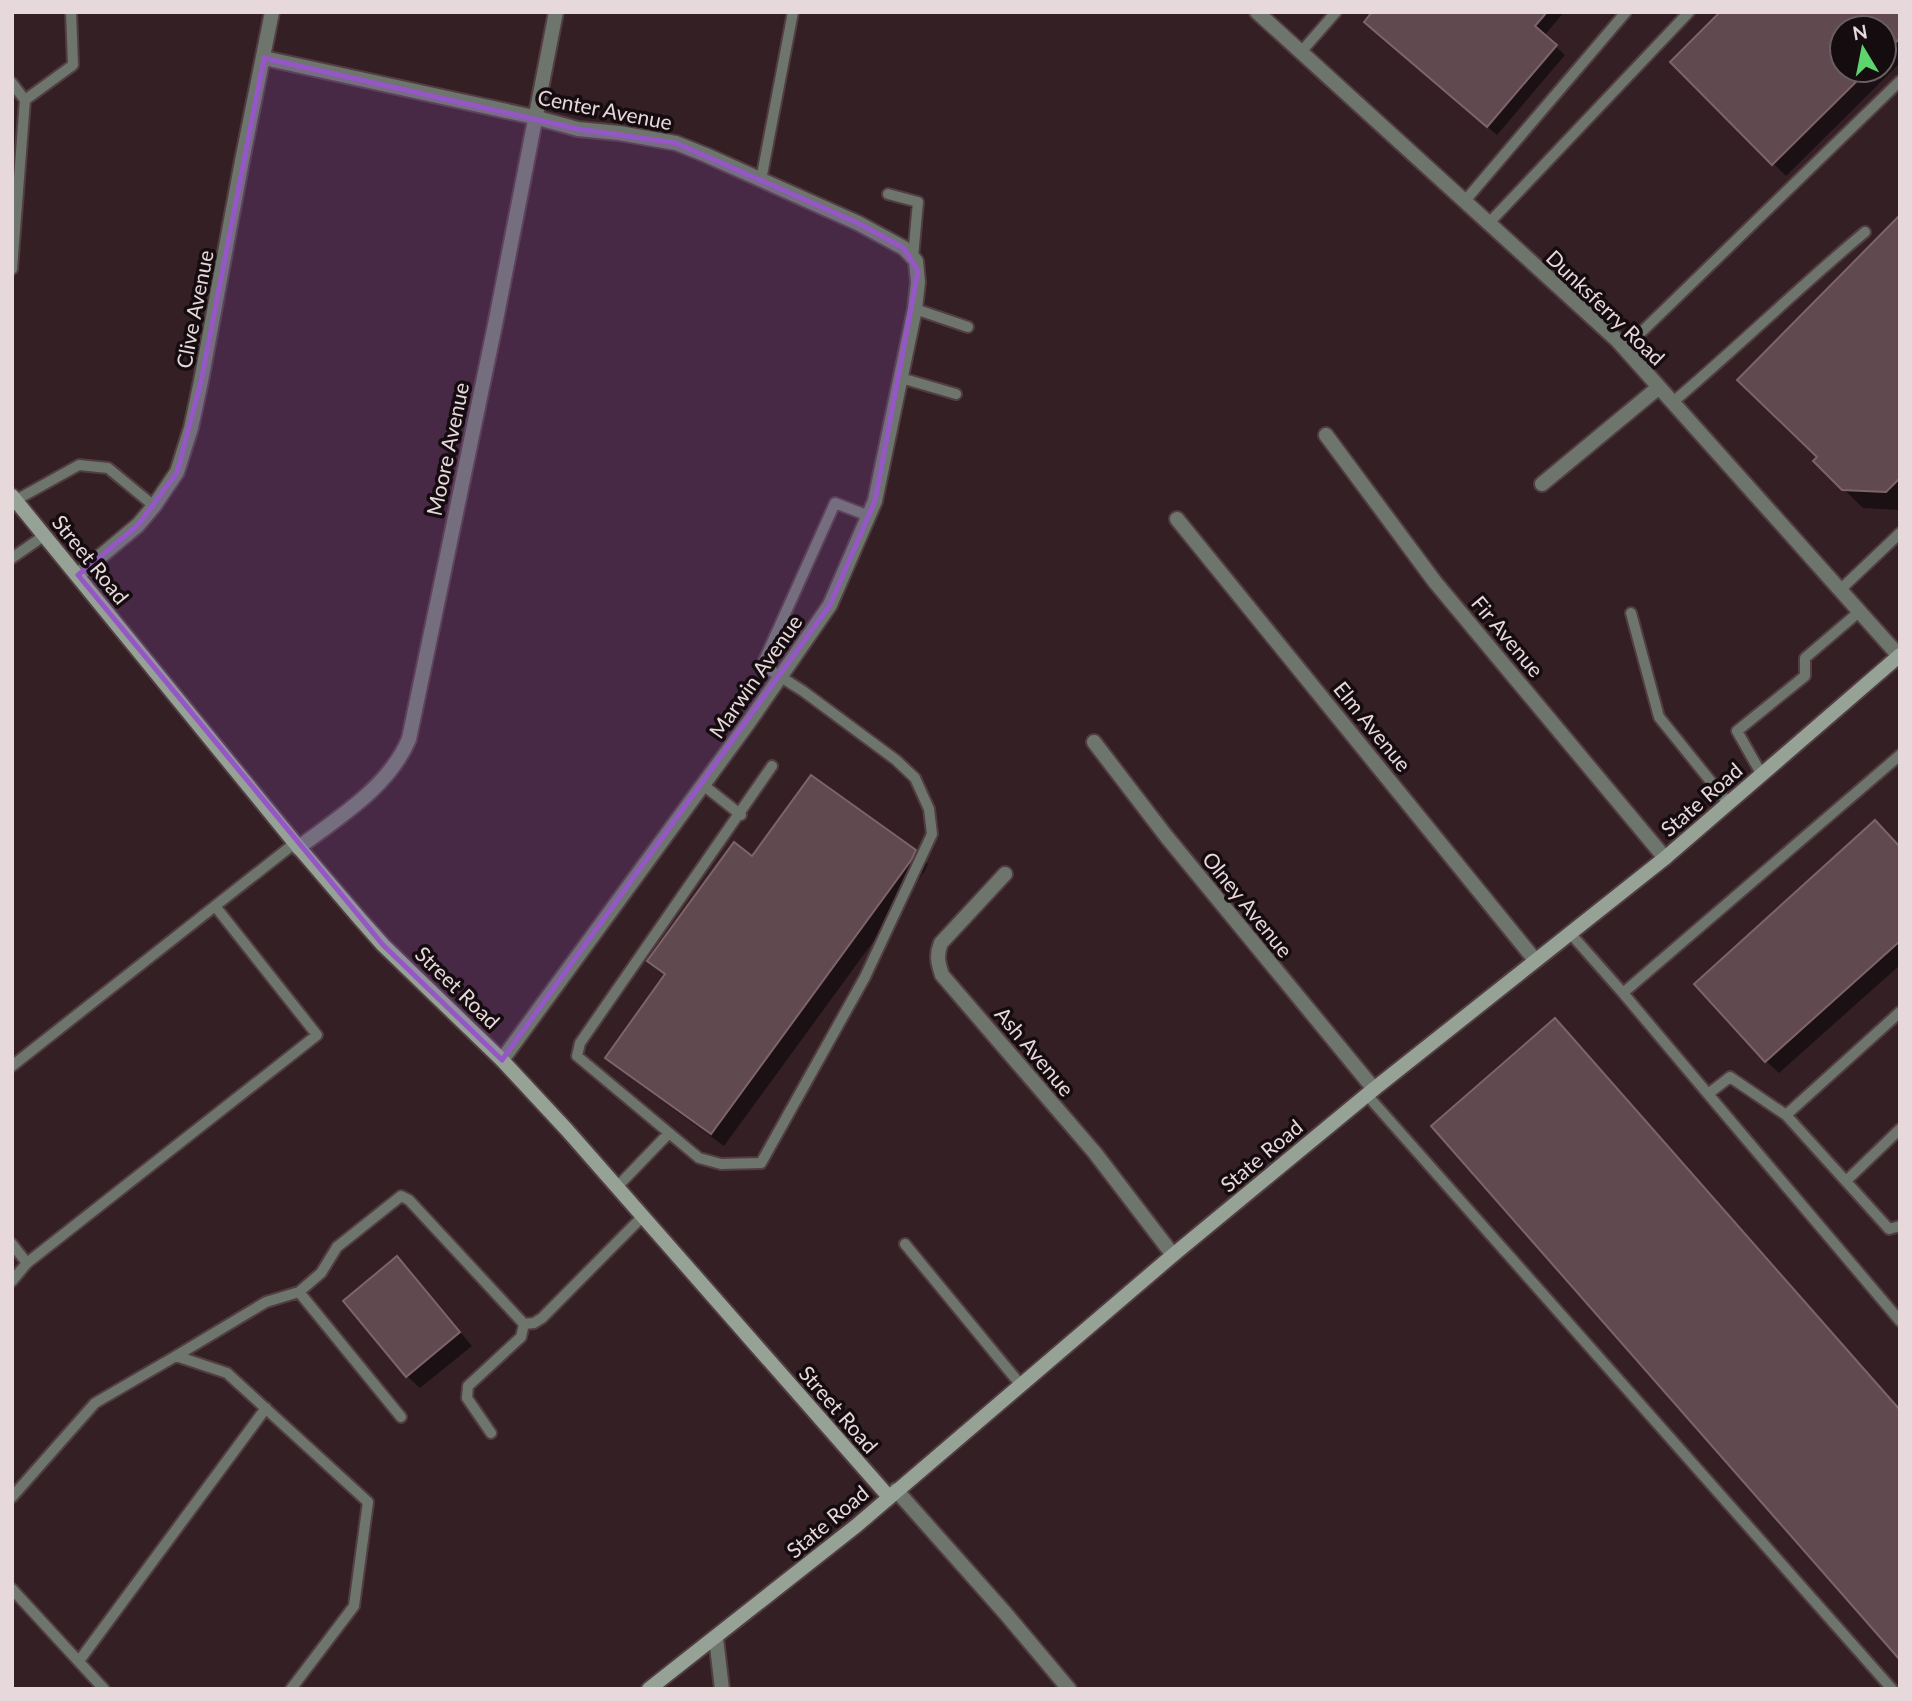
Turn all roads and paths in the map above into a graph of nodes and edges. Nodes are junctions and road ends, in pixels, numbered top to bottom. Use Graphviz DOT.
graph roads {
  1 [pos="71,12"];
  2 [pos="272,12"];
  3 [pos="556,12"];
  4 [pos="793,12"];
  5 [pos="1257,12"];
  6 [pos="1336,12"];
  7 [pos="1626,12"];
  8 [pos="1689,12"];
  9 [pos="1301,52"];
  10 [pos="264,58"];
  11 [pos="1900,81"];
  12 [pos="12,83"];
  13 [pos="25,100"];
  14 [pos="534,117"];
  15 [pos="761,180"];
  16 [pos="888,194"];
  17 [pos="1464,202"];
  18 [pos="1488,224"];
  19 [pos="1865,233"];
  20 [pos="914,259"];
  21 [pos="12,269"];
  22 [pos="915,309"];
  23 [pos="968,327"];
  24 [pos="1624,349"];
  25 [pos="901,378"];
  26 [pos="1659,387"];
  27 [pos="956,394"];
  28 [pos="1673,402"];
  29 [pos="1326,435"];
  30 [pos="1542,484"];
  31 [pos="14,498"];
  32 [pos="154,506"];
  33 [pos="869,516"];
  34 [pos="1177,519"];
  35 [pos="1900,533"];
  36 [pos="45,535"];
  37 [pos="15,552"];
  38 [pos="78,575"];
  39 [pos="1841,589"];
  40 [pos="1860,611"];
  41 [pos="1631,613"];
  42 [pos="1900,656"];
  43 [pos="780,674"];
  44 [pos="1094,742"];
  45 [pos="1900,755"];
  46 [pos="772,766"];
  47 [pos="1762,775"];
  48 [pos="702,785"];
  49 [pos="1729,804"];
  50 [pos="740,815"];
  51 [pos="296,846"];
  52 [pos="1665,858"];
  53 [pos="1005,874"];
  54 [pos="215,906"];
  55 [pos="1570,933"];
  56 [pos="1535,960"];
  57 [pos="1623,993"];
  58 [pos="1900,1012"];
  59 [pos="502,1060"];
  60 [pos="12,1066"];
  61 [pos="1371,1092"];
  62 [pos="1708,1094"];
  63 [pos="1786,1115"];
  64 [pos="1900,1129"];
  65 [pos="669,1133"];
  66 [pos="1846,1181"];
  67 [pos="617,1187"];
  68 [pos="643,1216"];
  69 [pos="1900,1226"];
  70 [pos="12,1244"];
  71 [pos="905,1244"];
  72 [pos="1173,1255"];
  73 [pos="27,1263"];
  74 [pos="12,1281"];
  75 [pos="299,1292"];
  76 [pos="1900,1321"];
  77 [pos="524,1324"];
  78 [pos="176,1356"];
  79 [pos="1020,1384"];
  80 [pos="266,1408"];
  81 [pos="401,1417"];
  82 [pos="491,1433"];
  83 [pos="892,1493"];
  84 [pos="12,1497"];
  85 [pos="12,1589"];
  86 [pos="716,1638"];
  87 [pos="79,1661"];
  88 [pos="104,1689"];
  89 [pos="291,1689"];
  90 [pos="649,1689"];
  91 [pos="722,1689"];
  92 [pos="1069,1689"];
  93 [pos="1892,1689"];
  1 -- 13 [label="lane"];
  2 -- 10 [label="street, Clive Avenue"];
  3 -- 14 [label="street, Moore Avenue"];
  4 -- 15 [label="lane"];
  5 -- 9 [label="street, Dunksferry Road"];
  6 -- 9 [label="lane"];
  7 -- 17 [label="lane"];
  8 -- 18 [label="lane"];
  9 -- 17 [label="street, Dunksferry Road"];
  10 -- 14 [label="street, Center Avenue"];
  10 -- 32 [label="street, Clive Avenue"];
  11 -- 24 [label="lane"];
  12 -- 13 [label="lane"];
  13 -- 21 [label="lane"];
  14 -- 15 [label="street, Center Avenue"];
  14 -- 51 [label="street, Moore Avenue"];
  15 -- 20 [label="street, Center Avenue"];
  16 -- 20 [label="lane"];
  17 -- 18 [label="street, Dunksferry Road"];
  18 -- 24 [label="street, Dunksferry Road"];
  19 -- 28 [label="lane"];
  20 -- 22 [label="street, Marwin Avenue"];
  22 -- 23 [label="lane"];
  22 -- 25 [label="street, Marwin Avenue"];
  24 -- 26 [label="street, Dunksferry Road"];
  25 -- 27 [label="lane"];
  25 -- 33 [label="street, Marwin Avenue"];
  26 -- 28 [label="street, Dunksferry Road"];
  26 -- 30 [label="street"];
  28 -- 39 [label="street, Dunksferry Road"];
  29 -- 52 [label="street, Fir Avenue"];
  31 -- 32 [label="lane"];
  31 -- 36 [label="main road, Street Road"];
  32 -- 38 [label="street, Clive Avenue"];
  33 -- 43 [label="street, Marwin Avenue"];
  33 -- 43 [label="lane"];
  34 -- 56 [label="street, Elm Avenue"];
  35 -- 39 [label="lane"];
  36 -- 37 [label="lane"];
  36 -- 38 [label="main road, Street Road"];
  38 -- 51 [label="main road, Street Road"];
  39 -- 40 [label="street, Dunksferry Road"];
  40 -- 42 [label="street, Dunksferry Road"];
  40 -- 47 [label="lane"];
  41 -- 49 [label="lane"];
  42 -- 47 [label="main road, State Road"];
  43 -- 48 [label="street, Marwin Avenue"];
  43 -- 65 [label="lane"];
  44 -- 61 [label="street, Olney Avenue"];
  45 -- 57 [label="lane"];
  46 -- 50 [label="lane"];
  47 -- 49 [label="main road, State Road"];
  48 -- 50 [label="lane"];
  48 -- 59 [label="street, Marwin Avenue"];
  49 -- 52 [label="main road, State Road"];
  50 -- 65 [label="lane"];
  51 -- 54 [label="lane"];
  51 -- 59 [label="main road, Street Road"];
  52 -- 55 [label="main road, State Road"];
  53 -- 72 [label="street, Ash Avenue"];
  54 -- 60 [label="lane"];
  54 -- 73 [label="lane"];
  55 -- 56 [label="main road, State Road"];
  55 -- 57 [label="lane"];
  56 -- 61 [label="main road, State Road"];
  57 -- 62 [label="lane"];
  58 -- 63 [label="lane"];
  59 -- 67 [label="main road, Street Road"];
  61 -- 72 [label="main road, State Road"];
  61 -- 93 [label="lane"];
  62 -- 63 [label="lane"];
  62 -- 76 [label="lane"];
  63 -- 66 [label="lane"];
  64 -- 66 [label="lane"];
  65 -- 67 [label="lane"];
  66 -- 69 [label="lane"];
  67 -- 68 [label="main road, Street Road"];
  68 -- 77 [label="lane"];
  68 -- 83 [label="main road, Street Road"];
  70 -- 73 [label="lane"];
  71 -- 79 [label="lane"];
  72 -- 79 [label="main road, State Road"];
  73 -- 74 [label="lane"];
  75 -- 77 [label="lane"];
  75 -- 78 [label="lane"];
  75 -- 81 [label="lane"];
  77 -- 82 [label="lane"];
  78 -- 80 [label="lane"];
  78 -- 84 [label="lane"];
  79 -- 83 [label="main road, State Road"];
  80 -- 87 [label="lane"];
  80 -- 89 [label="lane"];
  83 -- 86 [label="main road, State Road"];
  83 -- 92 [label="street, Street Road"];
  85 -- 87 [label="lane"];
  86 -- 90 [label="main road, State Road"];
  86 -- 91 [label="street"];
  87 -- 88 [label="lane"];
}
